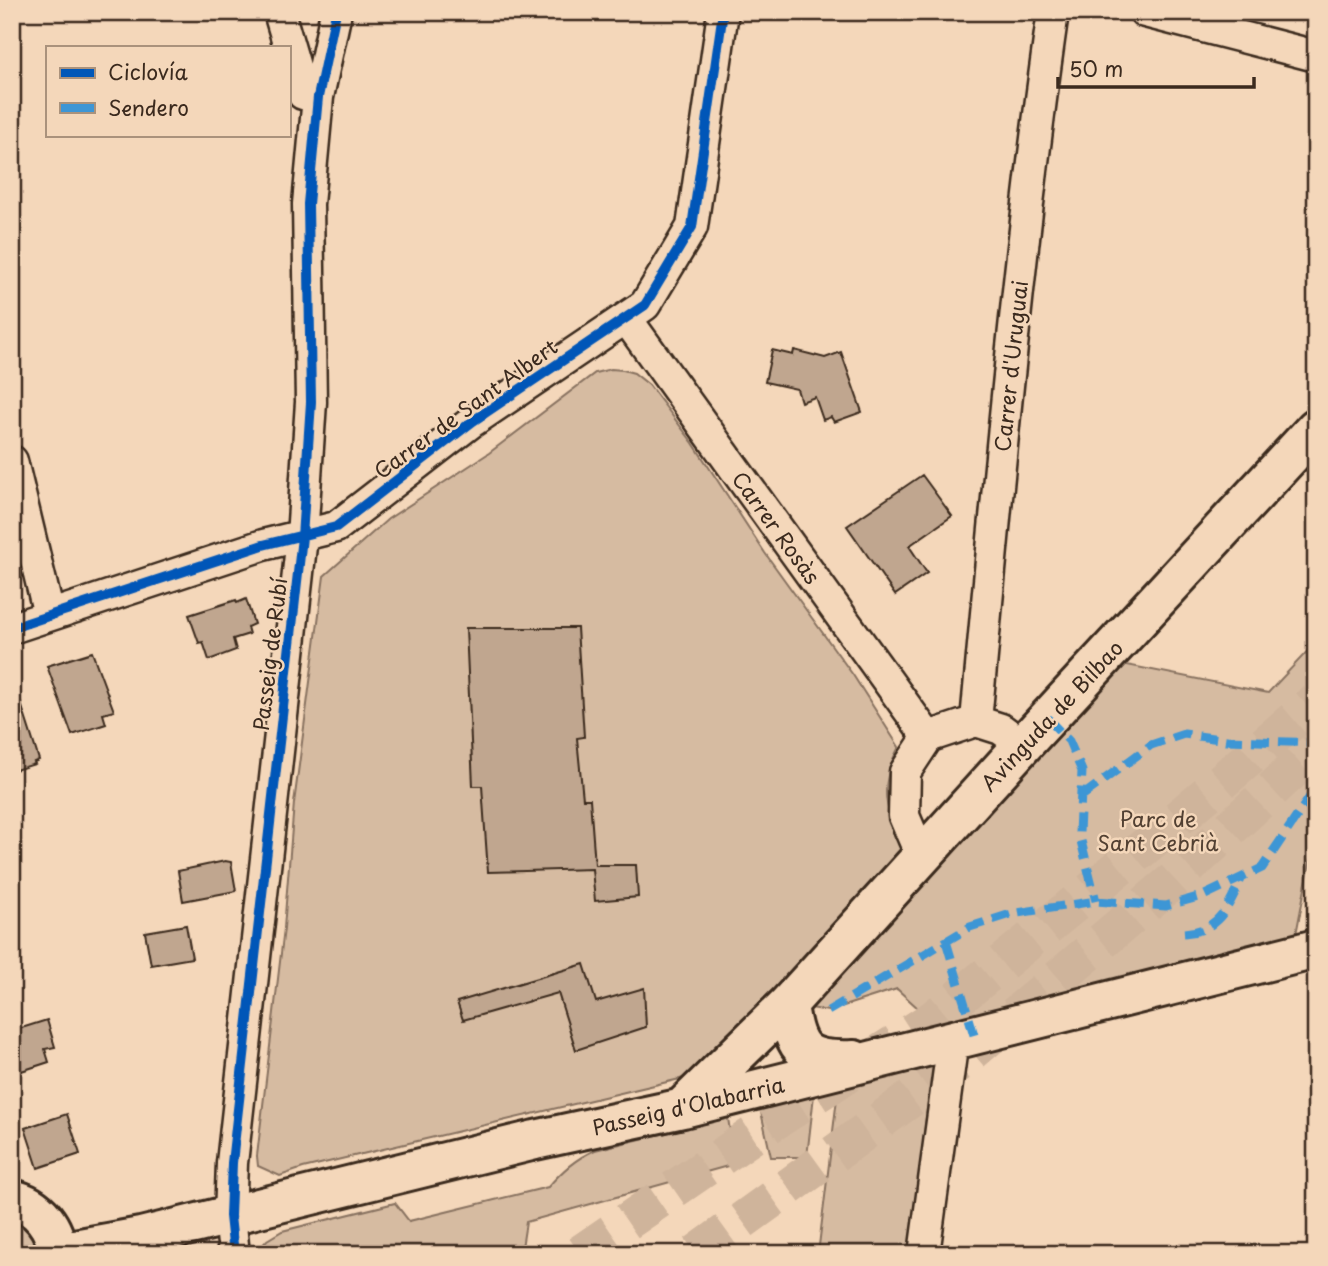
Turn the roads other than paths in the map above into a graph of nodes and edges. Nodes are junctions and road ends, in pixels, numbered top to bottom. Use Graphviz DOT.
graph roads {
  1 [pos="279,12"];
  2 [pos="336,12"];
  3 [pos="723,12"];
  4 [pos="1053,12"];
  5 [pos="1145,12"];
  6 [pos="289,46"];
  7 [pos="1314,49"];
  8 [pos="290,50"];
  9 [pos="318,97"];
  10 [pos="626,318"];
  11 [pos="1316,428"];
  12 [pos="12,461"];
  13 [pos="302,537"];
  14 [pos="50,615"];
  15 [pos="12,628"];
  16 [pos="976,721"];
  17 [pos="928,737"];
  18 [pos="1023,745"];
  19 [pos="922,858"];
  20 [pos="1316,949"];
  21 [pos="788,1004"];
  22 [pos="953,1040"];
  23 [pos="877,1059"];
  24 [pos="758,1089"];
  25 [pos="683,1108"];
  26 [pos="12,1199"];
  27 [pos="230,1216"];
  28 [pos="144,1245"];
  29 [pos="58,1253"];
  30 [pos="234,1254"];
  31 [pos="924,1254"];
  1 -- 6 [label="street"];
  2 -- 9 [label="street, Passeig de Rubí"];
  3 -- 10 [label="street, Carrer de Sant Albert"];
  4 -- 16 [label="street, Carrer d'Uruguai"];
  5 -- 7 [label="street"];
  8 -- 9 [label="street"];
  9 -- 13 [label="street, Passeig de Rubí"];
  10 -- 13 [label="street, Carrer de Sant Albert"];
  10 -- 17 [label="street, Carrer Rosàs"];
  11 -- 18 [label="main road, Avinguda de Bilbao"];
  12 -- 14 [label="street"];
  13 -- 14 [label="street, Carrer de Sant Albert"];
  13 -- 27 [label="street, Passeig de Rubí"];
  14 -- 15 [label="street, Carrer de Sant Albert"];
  16 -- 17 [label="street"];
  16 -- 18 [label="street"];
  17 -- 19 [label="street"];
  18 -- 19 [label="main road, Avinguda de Bilbao"];
  19 -- 21 [label="main road, Avinguda de Bilbao"];
  20 -- 22 [label="main road, Passeig d'Olabarria"];
  21 -- 23 [label="main road"];
  21 -- 24 [label="main road"];
  21 -- 25 [label="main road, Avinguda de Bilbao"];
  22 -- 23 [label="main road, Passeig d'Olabarria"];
  22 -- 31 [label="street"];
  23 -- 24 [label="main road, Passeig d'Olabarria"];
  24 -- 25 [label="main road, Passeig d'Olabarria"];
  25 -- 27 [label="main road, Passeig d'Olabarria"];
  26 -- 29 [label="main road"];
  27 -- 28 [label="main road, Passeig d'Olabarria"];
  27 -- 30 [label="street, Passeig de Rubí"];
  28 -- 29 [label="main road, Passeig d'Olabarria"];
}
